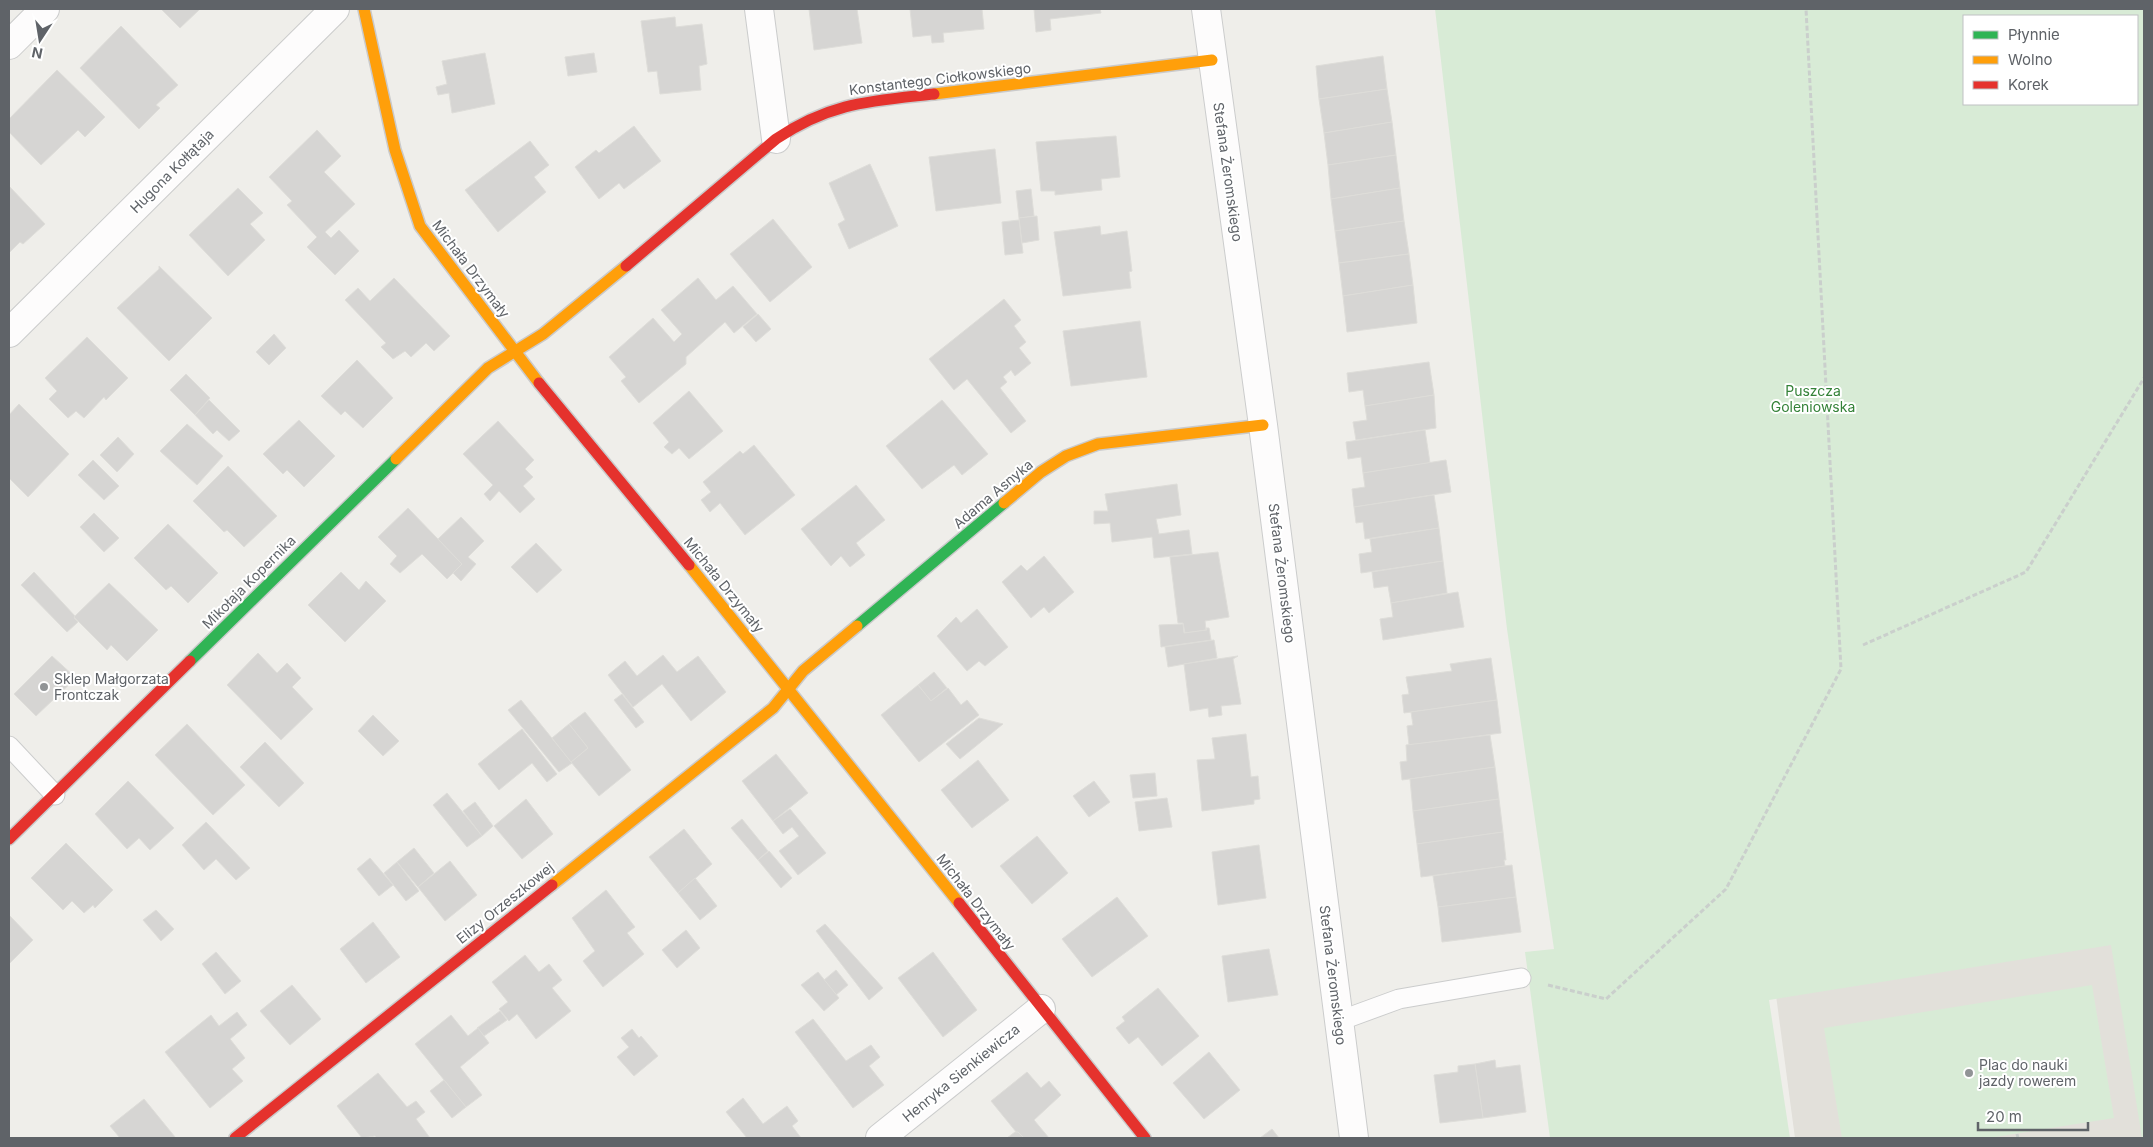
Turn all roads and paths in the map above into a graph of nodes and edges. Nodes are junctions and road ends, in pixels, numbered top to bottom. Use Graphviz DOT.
graph roads {
  1 [pos="45,9"];
  2 [pos="335,9"];
  3 [pos="364,9"];
  4 [pos="759,9"];
  5 [pos="1206,9"];
  6 [pos="1806,9"];
  7 [pos="9,45"];
  8 [pos="1212,60"];
  9 [pos="776,139"];
  10 [pos="9,333"];
  11 [pos="514,352"];
  12 [pos="2144,378"];
  13 [pos="1263,425"];
  14 [pos="1863,645"];
  15 [pos="789,688"];
  16 [pos="9,746"];
  17 [pos="55,795"];
  18 [pos="9,839"];
  19 [pos="1521,978"];
  20 [pos="1041,1008"];
  21 [pos="1339,1021"];
  22 [pos="2017,1134"];
  23 [pos="236,1138"];
  24 [pos="880,1138"];
  25 [pos="1146,1138"];
  26 [pos="1354,1138"];
  27 [pos="2018,1138"];
  1 -- 7 [label="street"];
  2 -- 10 [label="street, Hugona Kołłątaja"];
  3 -- 11 [label="street, Michała Drzymały"];
  4 -- 9 [label="street"];
  5 -- 8 [label="street, Stefana Żeromskiego"];
  6 -- 19 [label="path"];
  8 -- 9 [label="street, Konstantego Ciołkowskiego"];
  8 -- 13 [label="street, Stefana Żeromskiego"];
  9 -- 11 [label="street, Konstantego Ciołkowskiego"];
  11 -- 15 [label="street, Michała Drzymały"];
  11 -- 17 [label="street, Mikołaja Kopernika"];
  12 -- 14 [label="path"];
  13 -- 15 [label="street, Adama Asnyka"];
  13 -- 21 [label="street, Stefana Żeromskiego"];
  15 -- 20 [label="street, Michała Drzymały"];
  15 -- 23 [label="street, Elizy Orzeszkowej"];
  16 -- 17 [label="lane"];
  17 -- 18 [label="street, Mikołaja Kopernika"];
  19 -- 21 [label="lane"];
  20 -- 24 [label="street, Henryka Sienkiewicza"];
  20 -- 25 [label="street, Michała Drzymały"];
  21 -- 26 [label="street, Stefana Żeromskiego"];
  22 -- 27 [label="path"];
}
